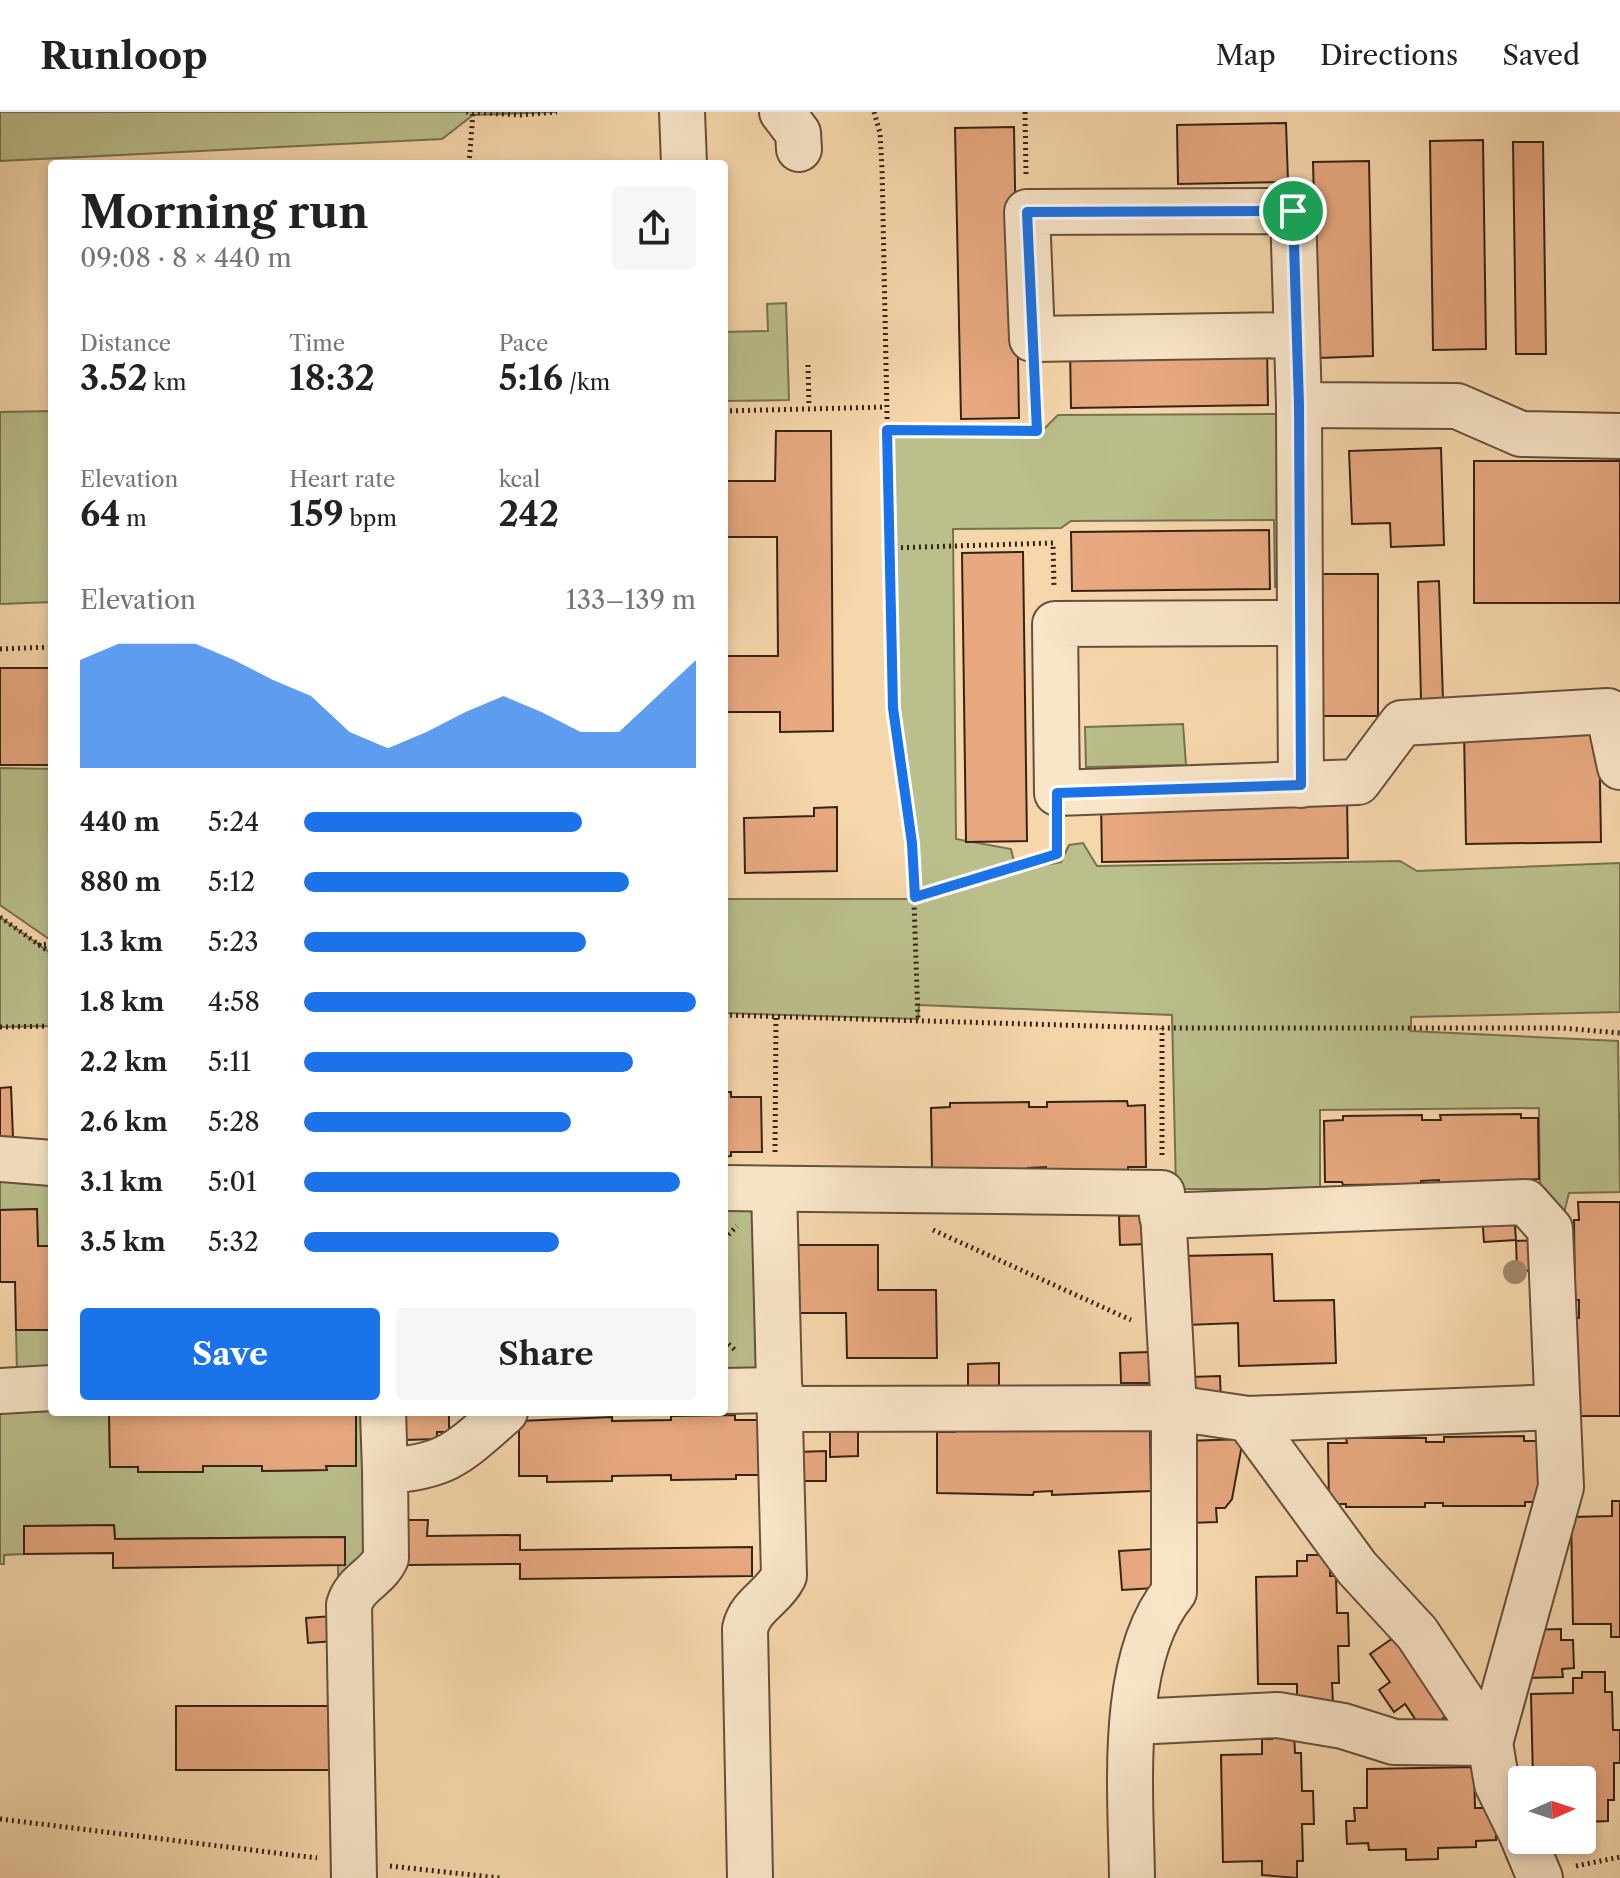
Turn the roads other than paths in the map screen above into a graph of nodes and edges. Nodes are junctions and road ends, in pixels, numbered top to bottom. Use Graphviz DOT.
graph roads {
  1 [pos="682,112"];
  2 [pos="684,160"];
  3 [pos="1296,335"];
  4 [pos="1299,405"];
  5 [pos="1620,436"];
  6 [pos="1300,623"];
  7 [pos="1620,767"];
  8 [pos="1301,785"];
  9 [pos="0,1159"];
  10 [pos="48,1163"];
  11 [pos="728,1188"];
  12 [pos="774,1189"];
  13 [pos="1162,1204"];
  14 [pos="48,1388"];
  15 [pos="0,1391"];
  16 [pos="728,1392"];
  17 [pos="780,1399"];
  18 [pos="1557,1407"];
  19 [pos="1174,1408"];
  20 [pos="383,1416"];
  21 [pos="500,1416"];
  22 [pos="1248,1419"];
  23 [pos="385,1471"];
  24 [pos="1134,1722"];
  25 [pos="1490,1743"];
  26 [pos="1508,1807"];
  27 [pos="1530,1854"];
  28 [pos="354,1870"];
  29 [pos="750,1878"];
  30 [pos="1132,1878"];
  31 [pos="1540,1878"];
  1 -- 2 [label="lane"];
  3 -- 3 [label="lane"];
  3 -- 4 [label="lane"];
  4 -- 5 [label="lane"];
  4 -- 6 [label="lane"];
  6 -- 8 [label="lane"];
  6 -- 8 [label="lane"];
  7 -- 8 [label="lane"];
  9 -- 10 [label="lane"];
  11 -- 12 [label="lane"];
  12 -- 13 [label="lane"];
  12 -- 17 [label="lane"];
  13 -- 18 [label="lane"];
  13 -- 19 [label="lane"];
  14 -- 15 [label="lane"];
  16 -- 17 [label="lane"];
  17 -- 19 [label="lane"];
  17 -- 29 [label="lane"];
  18 -- 22 [label="lane"];
  18 -- 25 [label="lane"];
  19 -- 22 [label="lane"];
  19 -- 24 [label="lane"];
  20 -- 23 [label="lane"];
  21 -- 23 [label="lane"];
  22 -- 25 [label="lane"];
  23 -- 28 [label="lane"];
  24 -- 25 [label="lane"];
  24 -- 30 [label="lane"];
  25 -- 26 [label="lane"];
  27 -- 31 [label="lane"];
}
